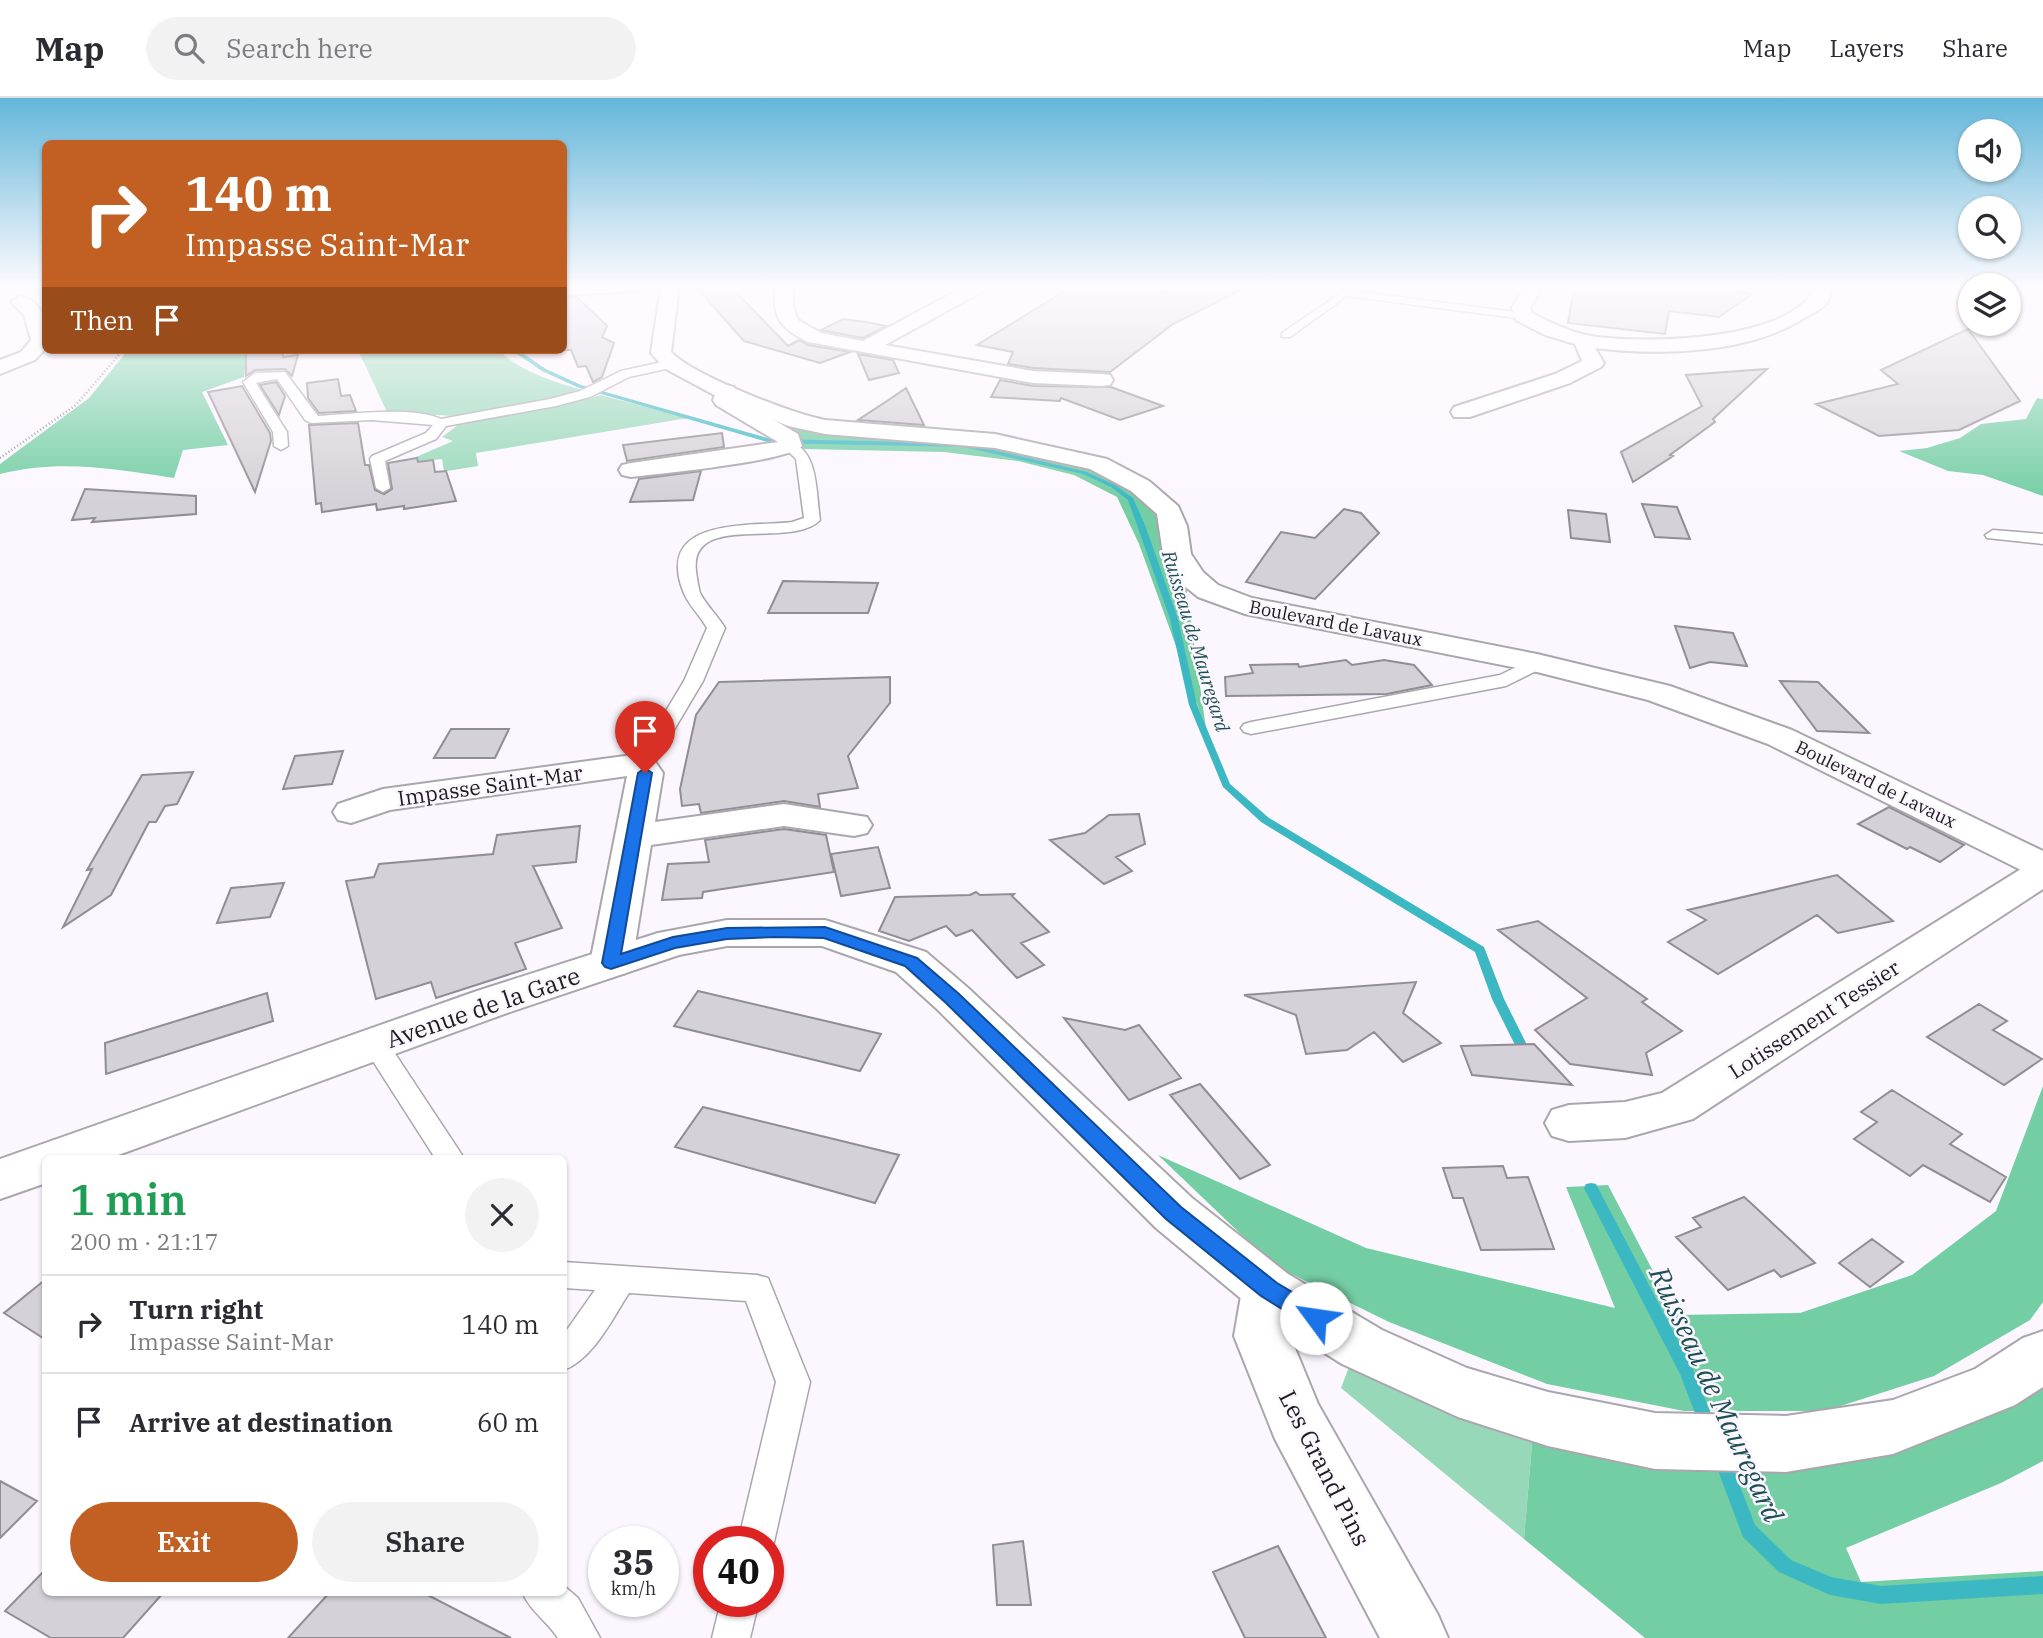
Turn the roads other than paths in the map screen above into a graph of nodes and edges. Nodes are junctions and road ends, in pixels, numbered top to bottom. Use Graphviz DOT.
graph roads {
  1 [pos="24,358"];
  2 [pos="665,358"];
  3 [pos="921,358"];
  4 [pos="1591,358"];
  5 [pos="671,364"];
  6 [pos="0,368"];
  7 [pos="1102,380"];
  8 [pos="726,392"];
  9 [pos="1462,412"];
  10 [pos="440,423"];
  11 [pos="790,443"];
  12 [pos="281,446"];
  13 [pos="631,470"];
  14 [pos="383,488"];
  15 [pos="1993,536"];
  16 [pos="2043,539"];
  17 [pos="1537,663"];
  18 [pos="1251,728"];
  19 [pos="642,767"];
  20 [pos="351,812"];
  21 [pos="854,825"];
  22 [pos="634,836"];
  23 [pos="2043,866"];
  24 [pos="2043,872"];
  25 [pos="611,963"];
  26 [pos="375,1044"];
  27 [pos="1569,1123"];
  28 [pos="66,1155"];
  29 [pos="448,1155"];
  30 [pos="42,1164"];
  31 [pos="0,1179"];
  32 [pos="567,1275"];
  33 [pos="621,1279"];
  34 [pos="1269,1290"];
  35 [pos="567,1352"];
  36 [pos="2043,1356"];
  37 [pos="760,1526"];
  38 [pos="546,1596"];
  39 [pos="736,1617"];
  40 [pos="581,1638"];
  41 [pos="731,1638"];
  42 [pos="1415,1638"];
  1 -- 6 [label="street"];
  2 -- 5 [label="street"];
  3 -- 7 [label="street"];
  4 -- 9 [label="street"];
  5 -- 8 [label="street, Boulevard de Lavaux"];
  5 -- 10 [label="lane"];
  8 -- 11 [label="street"];
  8 -- 17 [label="street, Boulevard de Lavaux"];
  10 -- 12 [label="lane"];
  10 -- 14 [label="lane"];
  11 -- 13 [label="street"];
  11 -- 19 [label="lane"];
  15 -- 16 [label="lane"];
  17 -- 18 [label="lane"];
  17 -- 23 [label="street, Boulevard de Lavaux"];
  19 -- 20 [label="street, Impasse Saint-Mar"];
  19 -- 22 [label="street"];
  21 -- 22 [label="street"];
  22 -- 25 [label="street"];
  24 -- 27 [label="street, Lotissement Tessier"];
  25 -- 26 [label="street, Avenue de la Gare"];
  25 -- 34 [label="street, Avenue de la Gare"];
  26 -- 28 [label="street, Avenue de la Gare"];
  26 -- 29 [label="lane"];
  30 -- 31 [label="street"];
  32 -- 33 [label="lane"];
  33 -- 35 [label="lane"];
  33 -- 37 [label="lane"];
  34 -- 36 [label="street, Avenue de la Gare"];
  34 -- 42 [label="street, Les Grand Pins"];
  38 -- 40 [label="lane"];
  39 -- 41 [label="lane"];
}
